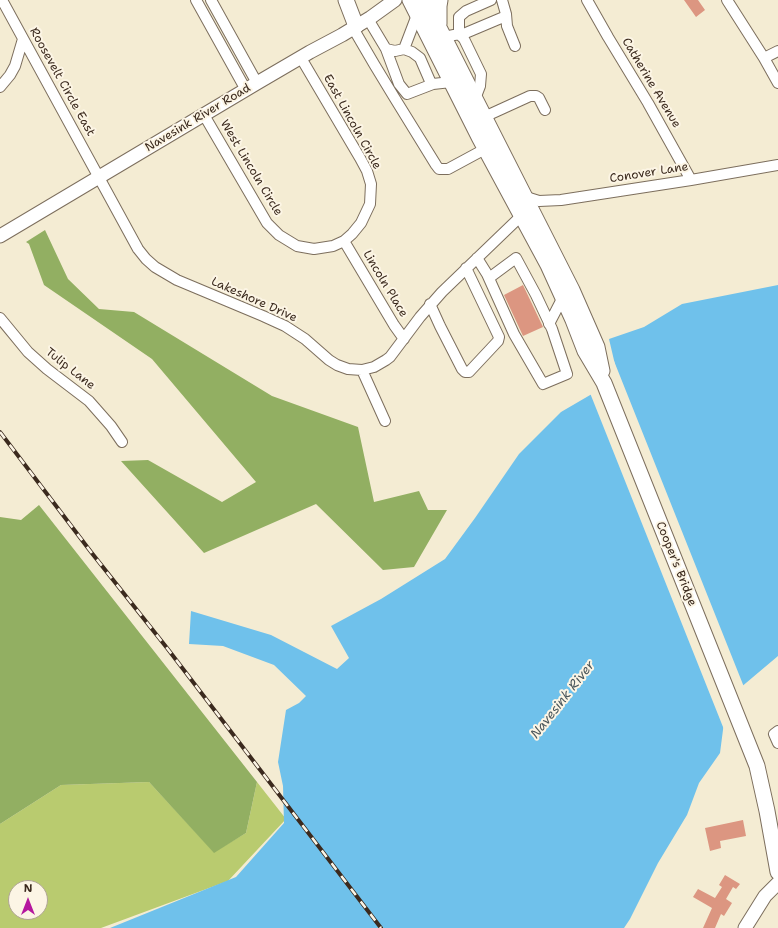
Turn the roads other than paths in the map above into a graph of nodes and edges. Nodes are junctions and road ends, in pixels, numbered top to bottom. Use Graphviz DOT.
graph roads {
  1 [pos="2,0"];
  2 [pos="196,0"];
  3 [pos="211,0"];
  4 [pos="346,0"];
  5 [pos="396,0"];
  6 [pos="410,0"];
  7 [pos="425,0"];
  8 [pos="440,0"];
  9 [pos="491,0"];
  10 [pos="502,0"];
  11 [pos="587,0"];
  12 [pos="727,0"];
  13 [pos="417,15"];
  14 [pos="506,16"];
  15 [pos="359,25"];
  16 [pos="451,33"];
  17 [pos="23,39"];
  18 [pos="515,46"];
  19 [pos="386,49"];
  20 [pos="404,49"];
  21 [pos="778,51"];
  22 [pos="301,58"];
  23 [pos="764,58"];
  24 [pos="451,82"];
  25 [pos="778,83"];
  26 [pos="433,84"];
  27 [pos="0,87"];
  28 [pos="251,87"];
  29 [pos="545,110"];
  30 [pos="204,115"];
  31 [pos="484,118"];
  32 [pos="485,149"];
  33 [pos="778,165"];
  34 [pos="99,177"];
  35 [pos="691,180"];
  36 [pos="523,196"];
  37 [pos="521,216"];
  38 [pos="0,236"];
  39 [pos="344,241"];
  40 [pos="477,258"];
  41 [pos="466,268"];
  42 [pos="489,278"];
  43 [pos="563,297"];
  44 [pos="430,304"];
  45 [pos="0,318"];
  46 [pos="549,324"];
  47 [pos="404,339"];
  48 [pos="362,370"];
  49 [pos="604,383"];
  50 [pos="385,421"];
  51 [pos="122,442"];
  52 [pos="778,731"];
  53 [pos="778,743"];
  54 [pos="778,872"];
  55 [pos="778,883"];
  56 [pos="745,928"];
  1 -- 17 [label="street, Roosevelt Circle East"];
  2 -- 28 [label="street"];
  3 -- 28 [label="street"];
  4 -- 15 [label="highway"];
  5 -- 15 [label="main road, Navesink River Road"];
  6 -- 13 [label="highway"];
  7 -- 16 [label="highway"];
  8 -- 16 [label="highway"];
  9 -- 16 [label="street"];
  10 -- 14 [label="street"];
  11 -- 35 [label="street, Catherine Avenue"];
  12 -- 23 [label="street"];
  13 -- 20 [label="street"];
  13 -- 24 [label="highway"];
  14 -- 16 [label="street"];
  14 -- 18 [label="street"];
  15 -- 19 [label="street"];
  15 -- 22 [label="main road, Navesink River Road"];
  15 -- 32 [label="street"];
  16 -- 31 [label="highway"];
  17 -- 27 [label="street"];
  17 -- 34 [label="street, Roosevelt Circle East"];
  19 -- 20 [label="street"];
  19 -- 26 [label="street"];
  20 -- 26 [label="street"];
  21 -- 23 [label="street"];
  22 -- 28 [label="main road, Navesink River Road"];
  22 -- 39 [label="street, East Lincoln Circle"];
  23 -- 25 [label="street"];
  24 -- 26 [label="street"];
  24 -- 32 [label="highway"];
  28 -- 30 [label="main road, Navesink River Road"];
  29 -- 31 [label="street"];
  30 -- 34 [label="main road, Navesink River Road"];
  30 -- 39 [label="street, West Lincoln Circle"];
  31 -- 36 [label="highway"];
  32 -- 37 [label="highway"];
  33 -- 35 [label="street, Conover Lane"];
  34 -- 38 [label="main road, Navesink River Road"];
  34 -- 48 [label="street, Lakeshore Drive"];
  35 -- 36 [label="street, Conover Lane"];
  36 -- 49 [label="highway"];
  37 -- 40 [label="street, Lakeshore Drive"];
  37 -- 43 [label="highway"];
  39 -- 47 [label="street, Lincoln Place"];
  40 -- 41 [label="street, Lakeshore Drive"];
  40 -- 42 [label="street"];
  41 -- 44 [label="street, Lakeshore Drive"];
  41 -- 44 [label="street"];
  42 -- 46 [label="street"];
  42 -- 46 [label="street"];
  43 -- 46 [label="street"];
  43 -- 49 [label="highway"];
  44 -- 47 [label="street, Lakeshore Drive"];
  45 -- 51 [label="street, Tulip Lane"];
  47 -- 48 [label="street, Lakeshore Drive"];
  48 -- 50 [label="street"];
  49 -- 54 [label="highway, Cooper's Bridge"];
  52 -- 53 [label="street"];
  55 -- 56 [label="main road"];
}
